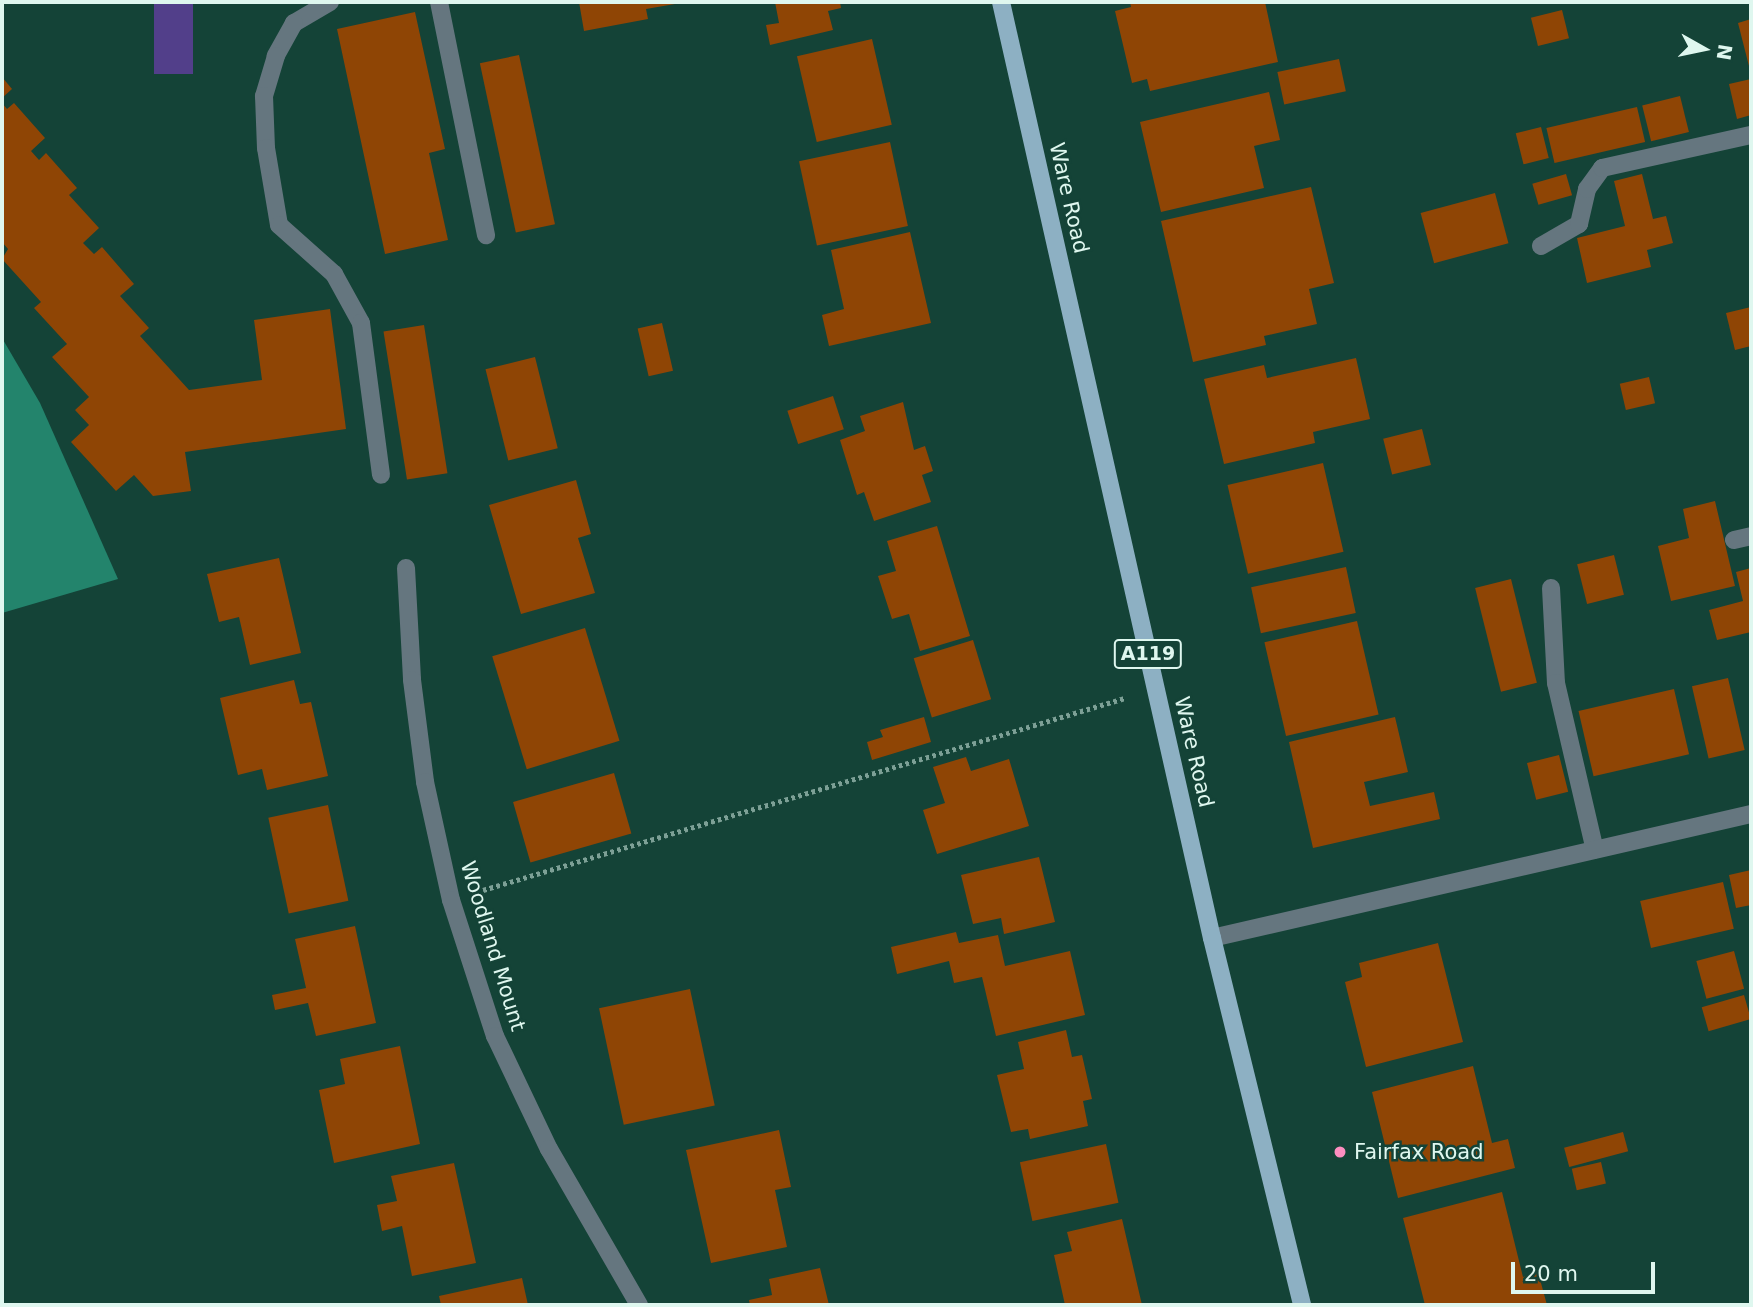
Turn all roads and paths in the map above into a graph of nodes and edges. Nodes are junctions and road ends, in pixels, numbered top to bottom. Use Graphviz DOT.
graph roads {
  1 [pos="439,2"];
  2 [pos="1000,2"];
  3 [pos="318,4"];
  4 [pos="1751,135"];
  5 [pos="486,235"];
  6 [pos="1541,246"];
  7 [pos="381,475"];
  8 [pos="406,568"];
  9 [pos="1551,588"];
  10 [pos="1107,703"];
  11 [pos="1751,814"];
  12 [pos="1595,850"];
  13 [pos="487,889"];
  14 [pos="1212,938"];
  15 [pos="639,1305"];
  16 [pos="1302,1305"];
  1 -- 5 [label="street"];
  2 -- 14 [label="main road, Ware Road / A119"];
  3 -- 7 [label="street"];
  4 -- 6 [label="street"];
  8 -- 15 [label="street, Woodland Mount"];
  9 -- 12 [label="street"];
  10 -- 13 [label="path"];
  11 -- 12 [label="street"];
  12 -- 14 [label="street"];
  14 -- 16 [label="main road, Ware Road / A119"];
}
